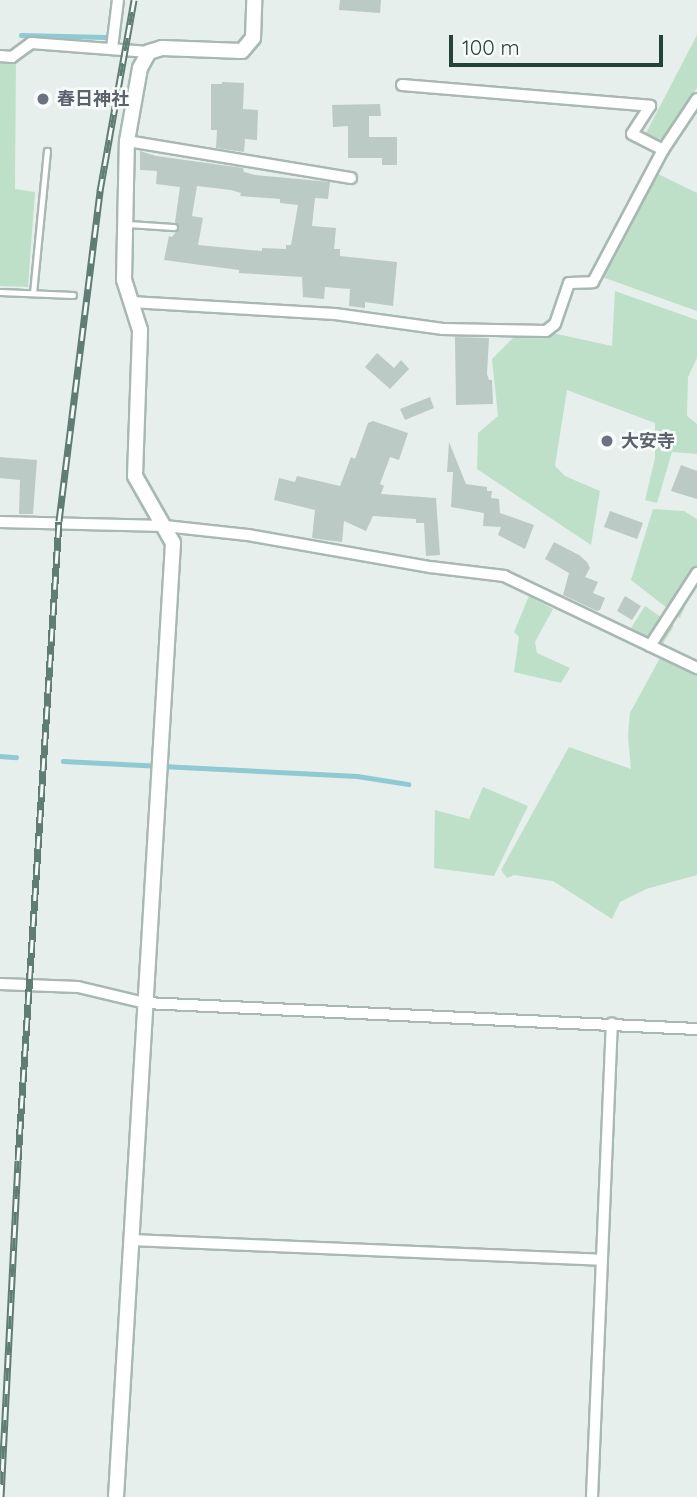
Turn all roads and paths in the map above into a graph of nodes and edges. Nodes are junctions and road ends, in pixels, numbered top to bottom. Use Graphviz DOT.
graph roads {
  1 [pos="118,0"];
  2 [pos="254,0"];
  3 [pos="111,48"];
  4 [pos="149,52"];
  5 [pos="0,56"];
  6 [pos="402,85"];
  7 [pos="697,99"];
  8 [pos="127,141"];
  9 [pos="663,150"];
  10 [pos="47,151"];
  11 [pos="351,178"];
  12 [pos="124,224"];
  13 [pos="174,227"];
  14 [pos="0,292"];
  15 [pos="33,293"];
  16 [pos="73,295"];
  17 [pos="131,302"];
  18 [pos="0,522"];
  19 [pos="165,526"];
  20 [pos="697,573"];
  21 [pos="650,646"];
  22 [pos="697,668"];
  23 [pos="0,985"];
  24 [pos="145,1003"];
  25 [pos="612,1023"];
  26 [pos="697,1029"];
  27 [pos="130,1240"];
  28 [pos="602,1259"];
  29 [pos="116,1497"];
  30 [pos="592,1497"];
  1 -- 3 [label="street"];
  2 -- 4 [label="street"];
  3 -- 4 [label="street"];
  3 -- 5 [label="street"];
  4 -- 8 [label="street"];
  6 -- 9 [label="street"];
  7 -- 9 [label="street"];
  8 -- 11 [label="street"];
  8 -- 12 [label="street"];
  9 -- 17 [label="street"];
  10 -- 15 [label="lane"];
  12 -- 13 [label="lane"];
  12 -- 17 [label="street"];
  14 -- 15 [label="lane"];
  15 -- 16 [label="lane"];
  17 -- 19 [label="street"];
  18 -- 19 [label="street"];
  19 -- 21 [label="street"];
  19 -- 24 [label="street"];
  20 -- 21 [label="street"];
  21 -- 22 [label="street"];
  23 -- 24 [label="street"];
  24 -- 25 [label="street"];
  24 -- 27 [label="street"];
  25 -- 26 [label="street"];
  25 -- 28 [label="street"];
  27 -- 28 [label="street"];
  27 -- 29 [label="street"];
  28 -- 30 [label="street"];
}
